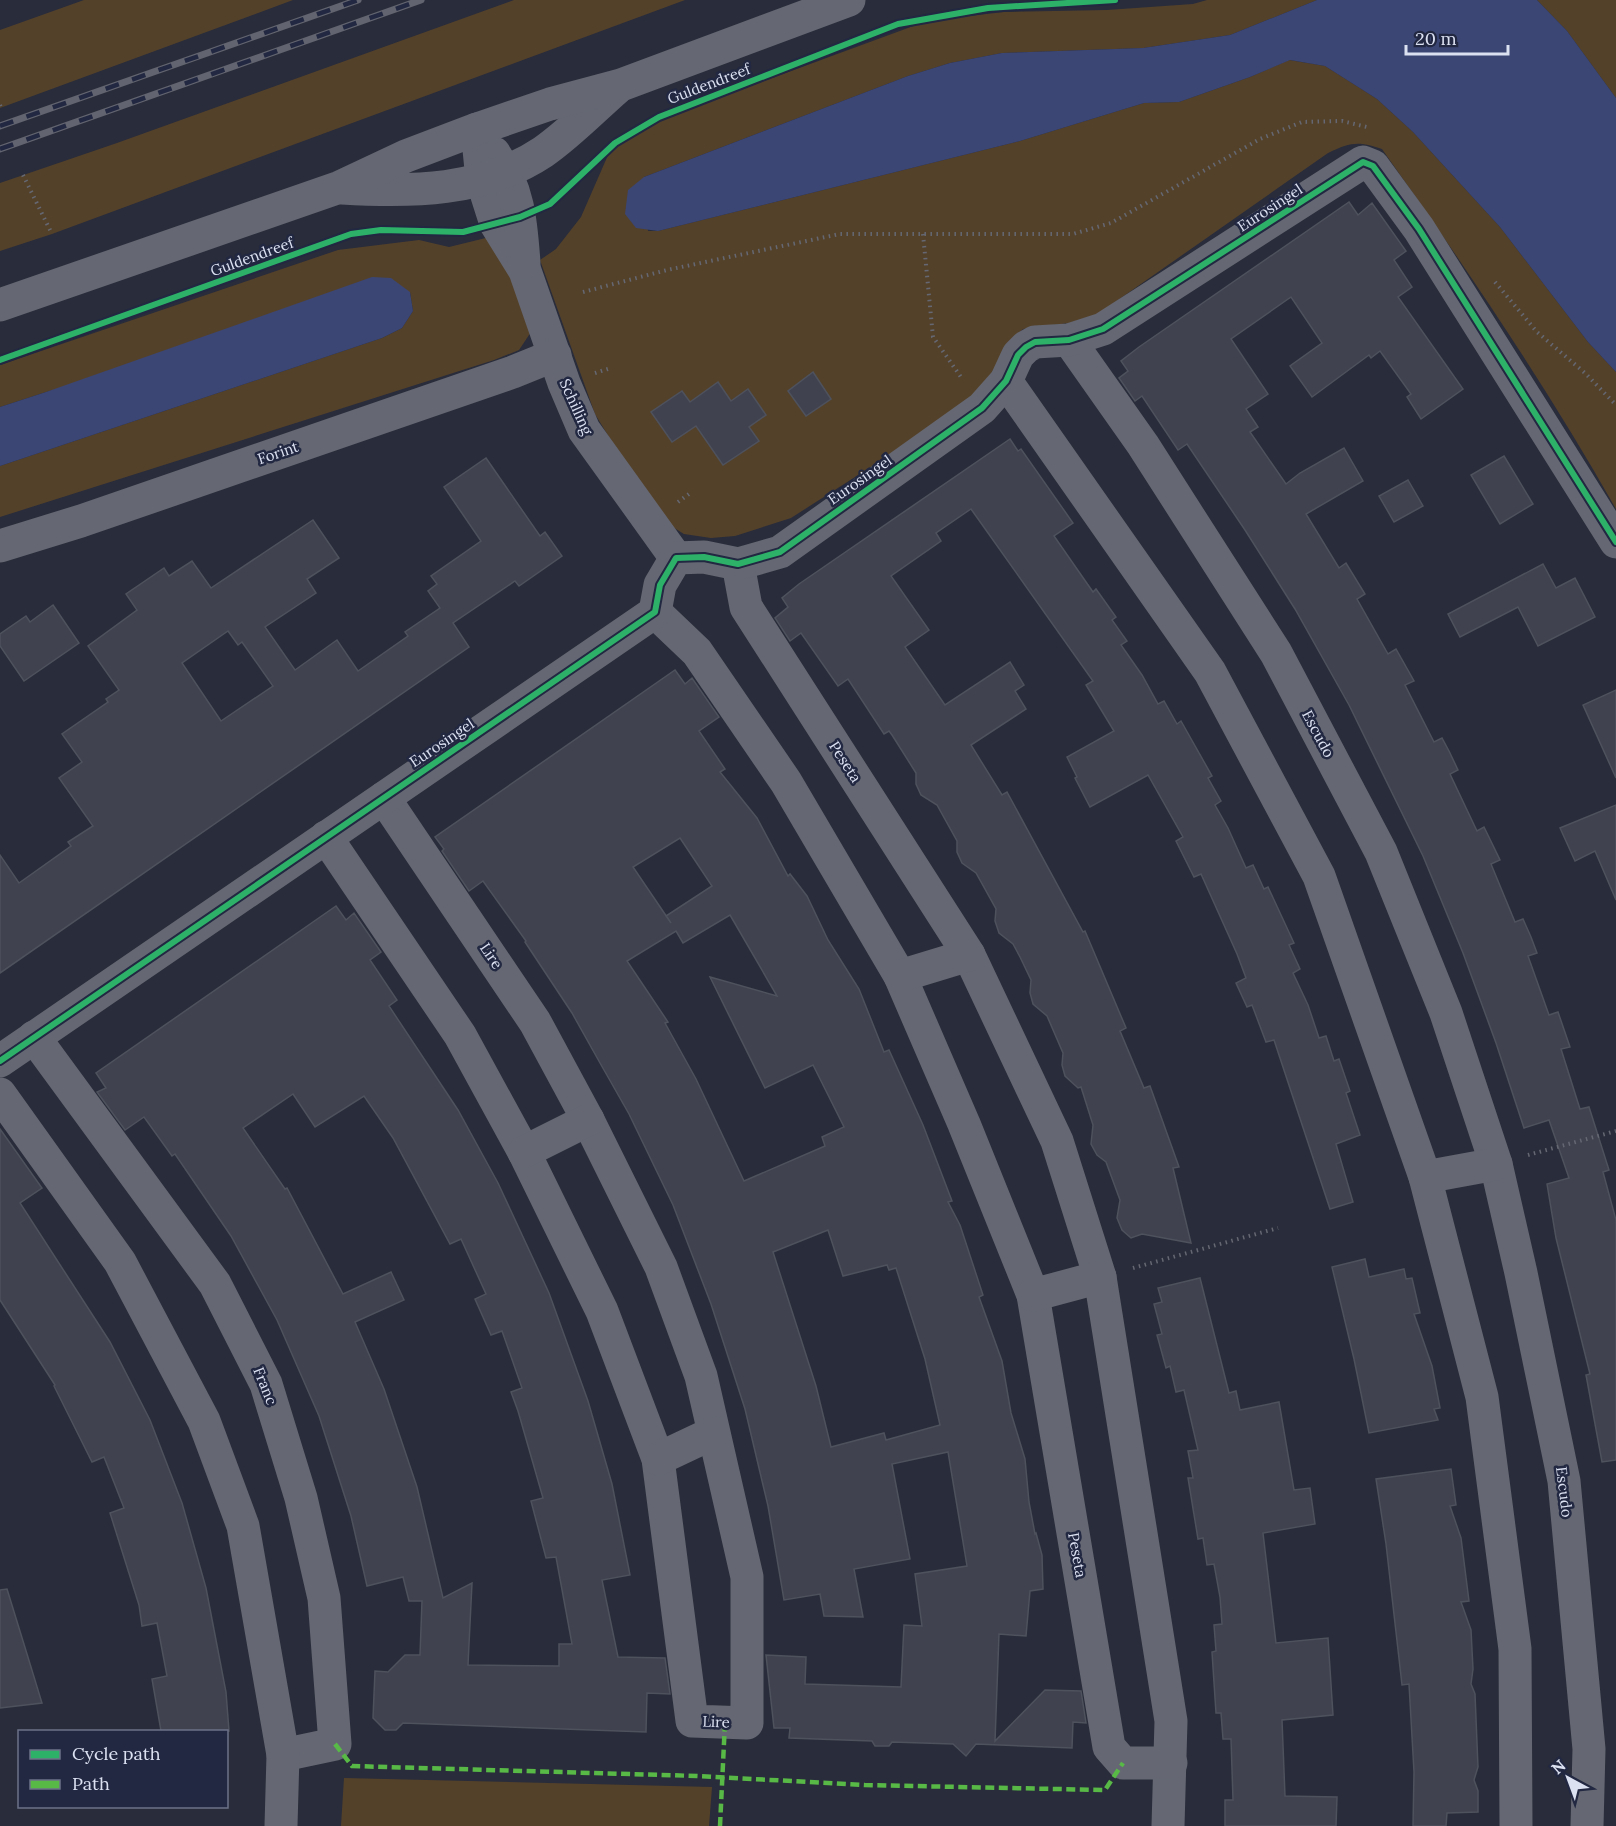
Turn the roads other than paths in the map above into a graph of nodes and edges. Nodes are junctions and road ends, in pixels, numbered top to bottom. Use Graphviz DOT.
graph roads {
  1 [pos="849,0"];
  2 [pos="621,85"];
  3 [pos="477,129"];
  4 [pos="495,176"];
  5 [pos="340,188"];
  6 [pos="0,305"];
  7 [pos="1069,340"];
  8 [pos="555,355"];
  9 [pos="1006,381"];
  10 [pos="1616,542"];
  11 [pos="0,546"];
  12 [pos="676,558"];
  13 [pos="738,564"];
  14 [pos="655,612"];
  15 [pos="384,798"];
  16 [pos="326,837"];
  17 [pos="969,955"];
  18 [pos="900,976"];
  19 [pos="34,1037"];
  20 [pos="0,1061"];
  21 [pos="0,1094"];
  22 [pos="588,1120"];
  23 [pos="524,1152"];
  24 [pos="1496,1164"];
  25 [pos="1425,1177"];
  26 [pos="1100,1277"];
  27 [pos="1033,1295"];
  28 [pos="713,1433"];
  29 [pos="658,1459"];
  30 [pos="283,1755"];
  31 [pos="1171,1763"];
  32 [pos="281,1826"];
  33 [pos="1168,1826"];
  34 [pos="1516,1826"];
  35 [pos="1587,1826"];
  1 -- 2 [label="street, Guldendreef"];
  2 -- 3 [label="street, Guldendreef"];
  2 -- 4 [label="street, Guldendreef"];
  3 -- 4 [label="street, Schilling"];
  3 -- 5 [label="street, Guldendreef"];
  4 -- 5 [label="street, Guldendreef"];
  4 -- 8 [label="street, Schilling"];
  5 -- 6 [label="street, Guldendreef"];
  7 -- 9 [label="street, Eurosingel"];
  7 -- 10 [label="street, Eurosingel"];
  7 -- 24 [label="street, Escudo"];
  8 -- 11 [label="street, Forint"];
  8 -- 12 [label="street, Schilling"];
  9 -- 13 [label="street, Eurosingel"];
  9 -- 25 [label="street"];
  12 -- 13 [label="street, Eurosingel"];
  12 -- 14 [label="street"];
  13 -- 17 [label="street, Peseta"];
  14 -- 15 [label="street, Eurosingel"];
  14 -- 18 [label="street, Peseta"];
  15 -- 16 [label="street, Eurosingel"];
  15 -- 22 [label="street, Lire"];
  16 -- 19 [label="street, Eurosingel"];
  16 -- 23 [label="street, Lire"];
  17 -- 18 [label="street"];
  17 -- 26 [label="street, Peseta"];
  18 -- 27 [label="street, Peseta"];
  19 -- 20 [label="street, Eurosingel"];
  19 -- 30 [label="street, Franc"];
  21 -- 30 [label="street"];
  22 -- 23 [label="street"];
  22 -- 28 [label="street, Lire"];
  23 -- 29 [label="street, Lire"];
  24 -- 25 [label="street"];
  24 -- 35 [label="street, Escudo"];
  25 -- 34 [label="street"];
  26 -- 27 [label="street"];
  26 -- 31 [label="street, Peseta"];
  27 -- 31 [label="street, Peseta"];
  28 -- 29 [label="street"];
  28 -- 29 [label="street, Lire"];
  30 -- 32 [label="street"];
  31 -- 33 [label="street, Peseta"];
}
